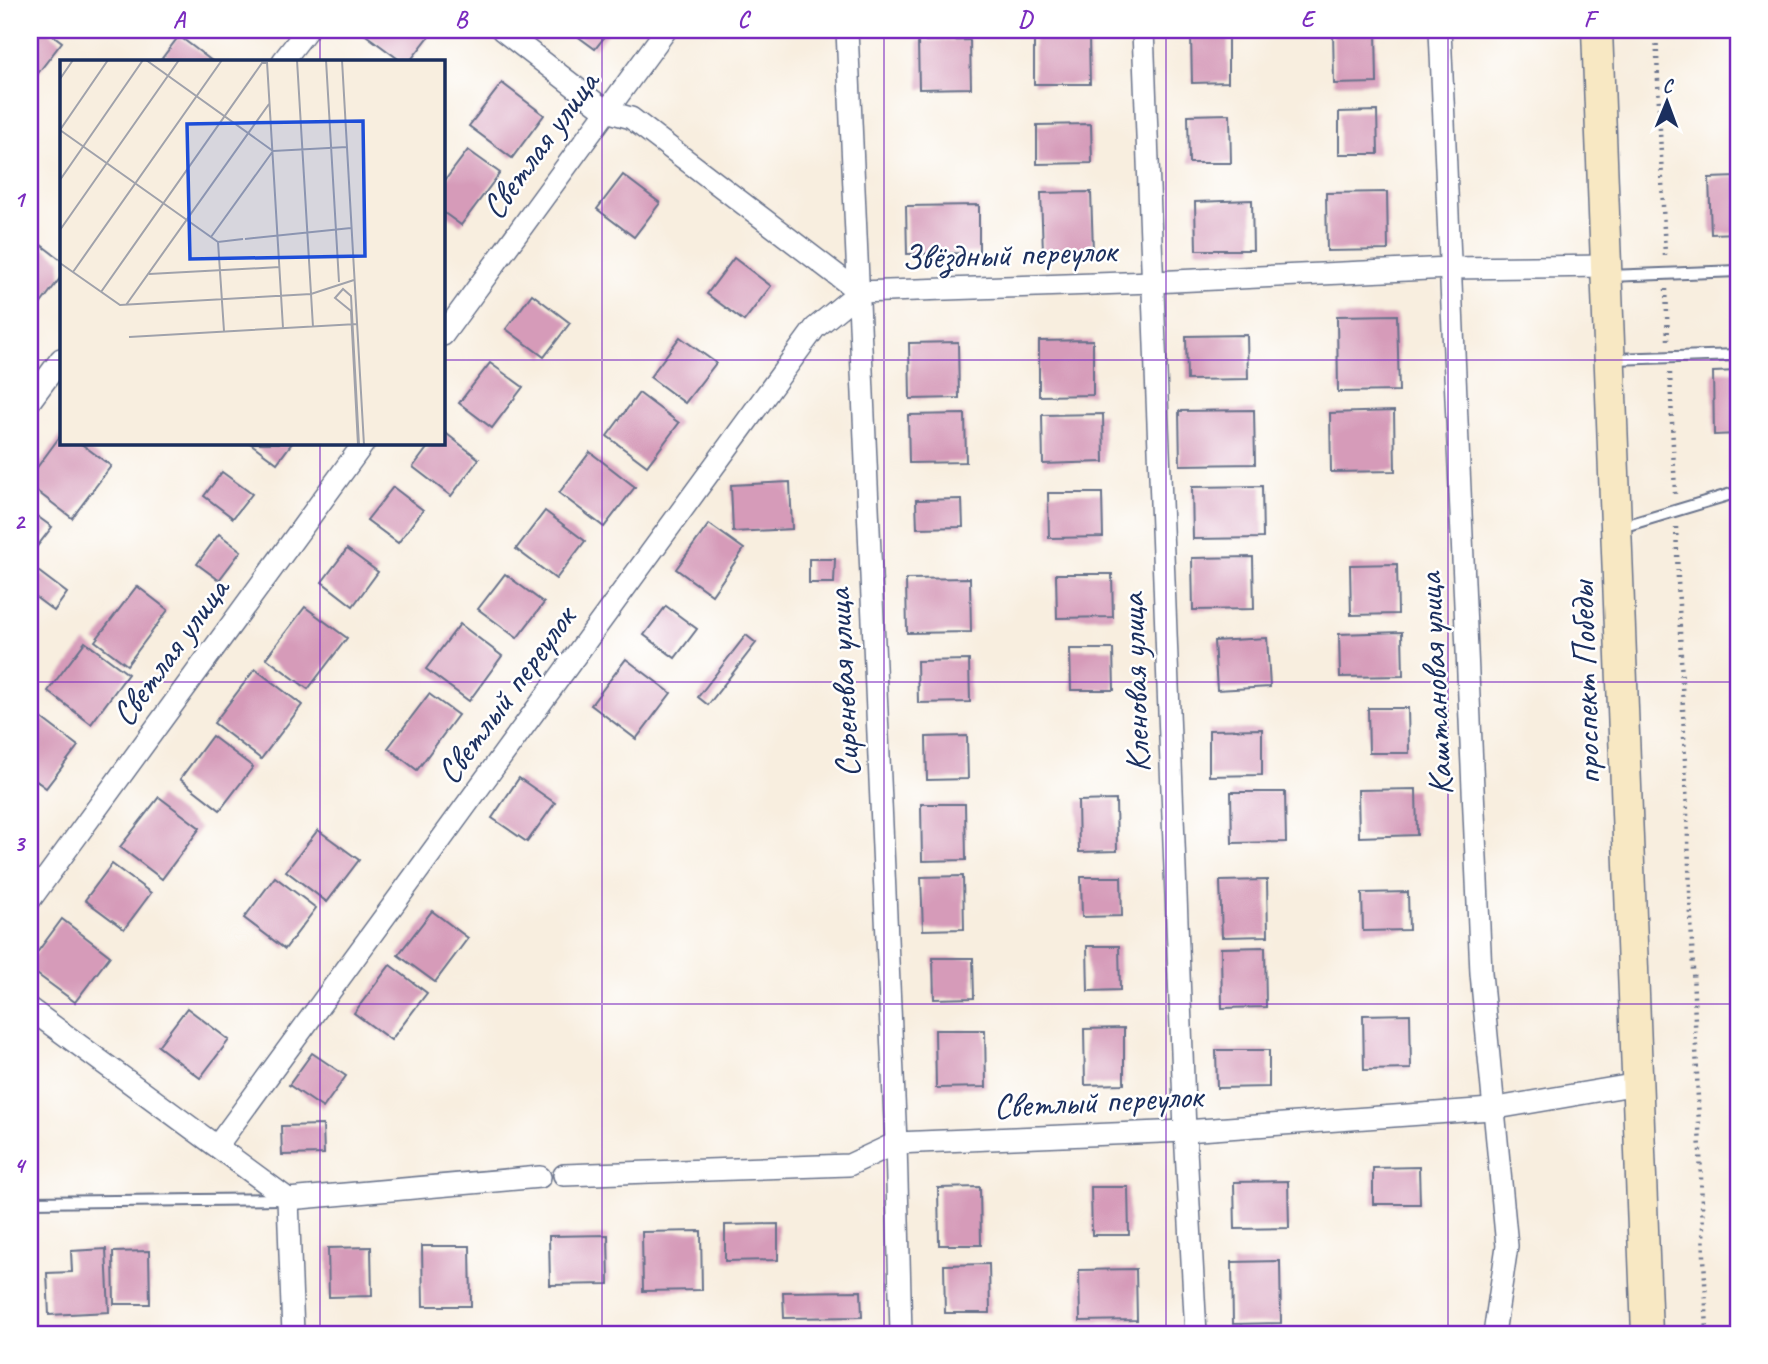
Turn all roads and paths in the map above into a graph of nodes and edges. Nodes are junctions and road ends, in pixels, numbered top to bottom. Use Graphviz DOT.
graph roads {
  1 [pos="307,30"];
  2 [pos="502,30"];
  3 [pos="666,30"];
  4 [pos="848,30"];
  5 [pos="1143,30"];
  6 [pos="1440,30"];
  7 [pos="1597,30"];
  8 [pos="1656,30"];
  9 [pos="284,60"];
  10 [pos="606,111"];
  11 [pos="1450,268"];
  12 [pos="1606,271"];
  13 [pos="1738,271"];
  14 [pos="1666,273"];
  15 [pos="1153,282"];
  16 [pos="859,292"];
  17 [pos="444,334"];
  18 [pos="1738,355"];
  19 [pos="1669,358"];
  20 [pos="1610,359"];
  21 [pos="60,360"];
  22 [pos="30,401"];
  23 [pos="363,444"];
  24 [pos="1738,492"];
  25 [pos="1675,510"];
  26 [pos="1618,528"];
  27 [pos="30,900"];
  28 [pos="30,1009"];
  29 [pos="1638,1084"];
  30 [pos="1492,1109"];
  31 [pos="1185,1131"];
  32 [pos="896,1143"];
  33 [pos="217,1146"];
  34 [pos="564,1175"];
  35 [pos="540,1177"];
  36 [pos="288,1199"];
  37 [pos="30,1202"];
  38 [pos="293,1334"];
  39 [pos="901,1334"];
  40 [pos="1196,1334"];
  41 [pos="1494,1334"];
  42 [pos="1647,1334"];
  43 [pos="1707,1334"];
  1 -- 9 [label="street"];
  2 -- 10 [label="street, Звёздный переулок"];
  3 -- 10 [label="street, Светлая улица"];
  4 -- 16 [label="street, Сиреневая улица"];
  5 -- 15 [label="street, Кленовая улица"];
  6 -- 11 [label="street, Каштановая улица"];
  7 -- 12 [label="main road, проспект Победы"];
  8 -- 14 [label="path"];
  10 -- 16 [label="street, Звёздный переулок"];
  10 -- 17 [label="street, Светлая улица"];
  11 -- 12 [label="street, Звёздный переулок"];
  11 -- 15 [label="street, Звёздный переулок"];
  11 -- 30 [label="street, Каштановая улица"];
  12 -- 14 [label="lane"];
  12 -- 20 [label="main road, проспект Победы"];
  13 -- 14 [label="lane"];
  14 -- 19 [label="path"];
  15 -- 16 [label="street, Звёздный переулок"];
  15 -- 31 [label="street, Кленовая улица"];
  16 -- 32 [label="street, Сиреневая улица"];
  16 -- 33 [label="street, Светлый переулок"];
  18 -- 19 [label="lane"];
  19 -- 20 [label="lane"];
  19 -- 25 [label="path"];
  20 -- 26 [label="main road, проспект Победы"];
  21 -- 22 [label="street"];
  23 -- 27 [label="street, Светлая улица"];
  24 -- 25 [label="lane"];
  25 -- 26 [label="lane"];
  25 -- 43 [label="path"];
  26 -- 29 [label="main road, проспект Победы"];
  28 -- 33 [label="street"];
  29 -- 30 [label="street, Светлый переулок"];
  29 -- 42 [label="main road, проспект Победы"];
  30 -- 31 [label="street, Светлый переулок"];
  30 -- 41 [label="street, Каштановая улица"];
  31 -- 32 [label="street, Светлый переулок"];
  31 -- 40 [label="street, Кленовая улица"];
  32 -- 34 [label="street, Светлый переулок"];
  32 -- 39 [label="street, Сиреневая улица"];
  33 -- 36 [label="street"];
  35 -- 36 [label="street"];
  36 -- 37 [label="lane"];
  36 -- 38 [label="street"];
}
